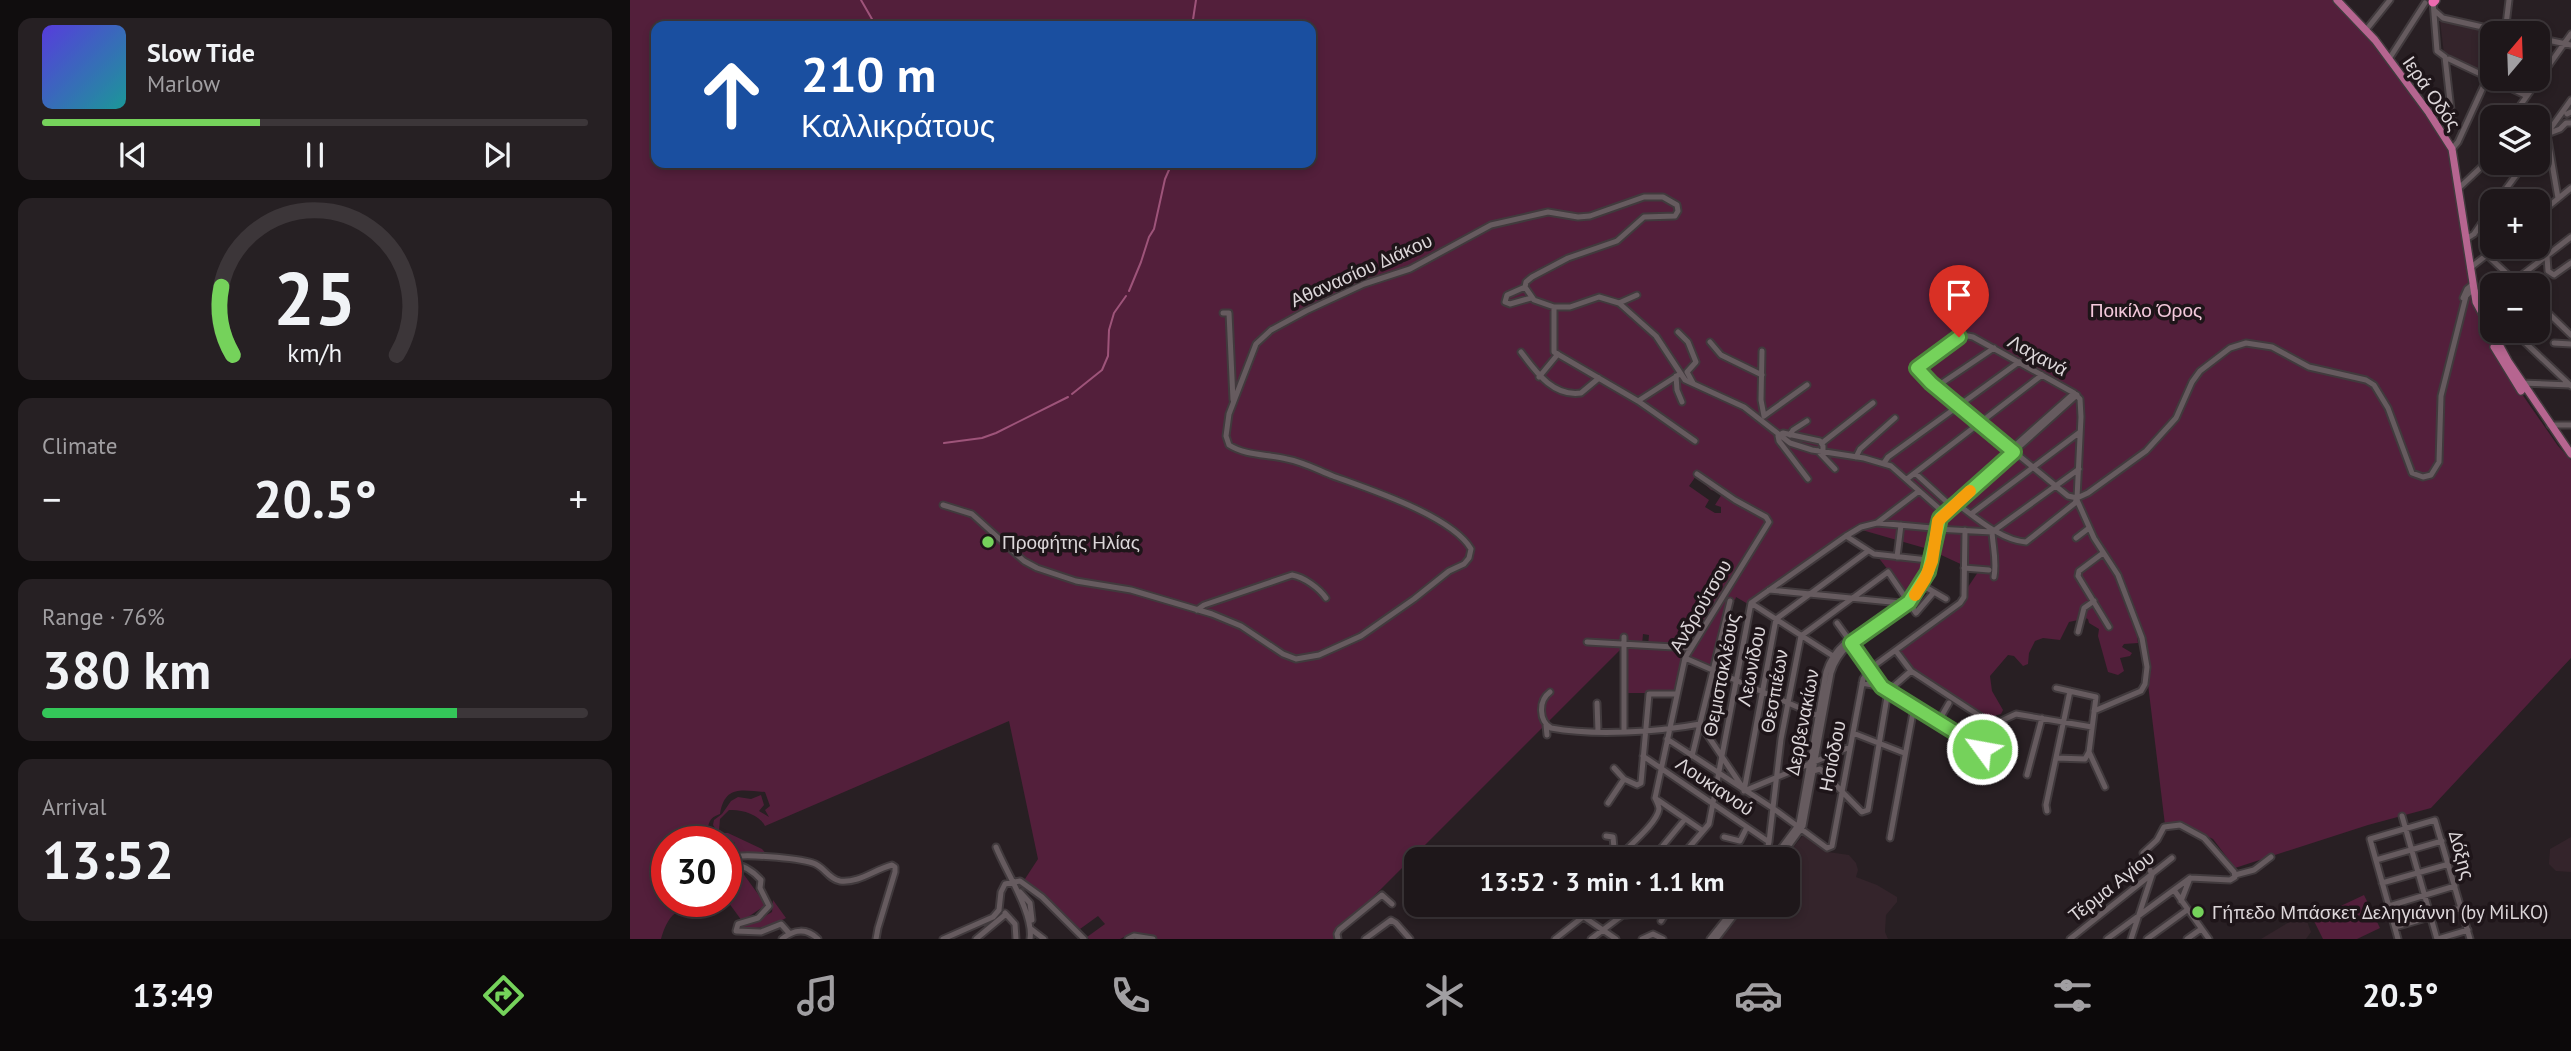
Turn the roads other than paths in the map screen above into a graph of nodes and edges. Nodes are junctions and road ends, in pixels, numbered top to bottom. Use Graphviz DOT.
graph roads {
  1 [pos="2337,0"];
  2 [pos="2390,0"];
  3 [pos="2509,0"];
  4 [pos="2431,3"];
  5 [pos="2507,21"];
  6 [pos="2480,27"];
  7 [pos="2366,30"];
  8 [pos="2571,34"];
  9 [pos="2550,40"];
  10 [pos="2568,44"];
  11 [pos="2389,59"];
  12 [pos="2449,59"];
  13 [pos="2480,74"];
  14 [pos="2482,91"];
  15 [pos="2516,91"];
  16 [pos="2527,96"];
  17 [pos="2571,100"];
  18 [pos="2521,105"];
  19 [pos="2567,112"];
  20 [pos="2452,119"];
  21 [pos="2569,123"];
  22 [pos="2550,131"];
  23 [pos="2550,133"];
  24 [pos="2452,149"];
  25 [pos="2550,151"];
  26 [pos="2480,168"];
  27 [pos="2459,188"];
  28 [pos="2571,188"];
  29 [pos="2558,198"];
  30 [pos="2550,205"];
  31 [pos="2480,224"];
  32 [pos="2465,235"];
  33 [pos="2571,237"];
  34 [pos="2550,254"];
  35 [pos="2482,259"];
  36 [pos="2491,259"];
  37 [pos="2544,259"];
  38 [pos="2547,259"];
  39 [pos="2571,263"];
  40 [pos="2470,268"];
  41 [pos="2506,273"];
  42 [pos="2528,273"];
  43 [pos="1525,287"];
  44 [pos="2473,288"];
  45 [pos="1637,295"];
  46 [pos="2480,295"];
  47 [pos="1531,298"];
  48 [pos="2465,302"];
  49 [pos="1619,303"];
  50 [pos="2476,303"];
  51 [pos="1554,307"];
  52 [pos="1223,313"];
  53 [pos="2461,315"];
  54 [pos="2550,315"];
  55 [pos="1678,332"];
  56 [pos="2571,335"];
  57 [pos="1710,342"];
  58 [pos="2526,343"];
  59 [pos="2554,343"];
  60 [pos="2571,344"];
  61 [pos="1994,348"];
  62 [pos="1762,351"];
  63 [pos="1521,352"];
  64 [pos="1558,354"];
  65 [pos="2019,362"];
  66 [pos="1678,375"];
  67 [pos="1762,375"];
  68 [pos="2042,375"];
  69 [pos="1539,377"];
  70 [pos="1599,378"];
  71 [pos="1693,383"];
  72 [pos="2521,383"];
  73 [pos="1807,385"];
  74 [pos="2570,385"];
  75 [pos="1936,387"];
  76 [pos="2075,394"];
  77 [pos="1233,400"];
  78 [pos="1638,401"];
  79 [pos="1682,402"];
  80 [pos="1873,403"];
  81 [pos="1959,406"];
  82 [pos="1763,417"];
  83 [pos="1895,418"];
  84 [pos="1807,421"];
  85 [pos="1980,423"];
  86 [pos="2549,424"];
  87 [pos="2571,425"];
  88 [pos="2080,432"];
  89 [pos="1790,435"];
  90 [pos="1777,436"];
  91 [pos="1695,441"];
  92 [pos="1822,443"];
  93 [pos="2012,450"];
  94 [pos="1821,452"];
  95 [pos="1856,457"];
  96 [pos="2571,457"];
  97 [pos="1884,463"];
  98 [pos="2034,468"];
  99 [pos="1835,469"];
  100 [pos="2079,469"];
  101 [pos="1915,473"];
  102 [pos="1697,474"];
  103 [pos="1808,479"];
  104 [pos="1907,479"];
  105 [pos="2056,486"];
  106 [pos="1920,491"];
  107 [pos="2077,498"];
  108 [pos="943,505"];
  109 [pos="1952,505"];
  110 [pos="1943,512"];
  111 [pos="1971,514"];
  112 [pos="1877,523"];
  113 [pos="1901,525"];
  114 [pos="1934,528"];
  115 [pos="2089,528"];
  116 [pos="1965,530"];
  117 [pos="1994,531"];
  118 [pos="1846,536"];
  119 [pos="2076,538"];
  120 [pos="1868,551"];
  121 [pos="2104,553"];
  122 [pos="1897,557"];
  123 [pos="1928,560"];
  124 [pos="1965,568"];
  125 [pos="1989,570"];
  126 [pos="1994,577"];
  127 [pos="1922,585"];
  128 [pos="1769,590"];
  129 [pos="1813,592"];
  130 [pos="1934,592"];
  131 [pos="1853,597"];
  132 [pos="1326,598"];
  133 [pos="1946,599"];
  134 [pos="1730,601"];
  135 [pos="1905,601"];
  136 [pos="2094,601"];
  137 [pos="1751,603"];
  138 [pos="1197,610"];
  139 [pos="1776,619"];
  140 [pos="1837,623"];
  141 [pos="2109,627"];
  142 [pos="2078,632"];
  143 [pos="1801,636"];
  144 [pos="1624,637"];
  145 [pos="1850,641"];
  146 [pos="1587,642"];
  147 [pos="1623,645"];
  148 [pos="1692,648"];
  149 [pos="1895,650"];
  150 [pos="1833,656"];
  151 [pos="1685,658"];
  152 [pos="1871,668"];
  153 [pos="1712,670"];
  154 [pos="1911,671"];
  155 [pos="1736,680"];
  156 [pos="1862,683"];
  157 [pos="2056,688"];
  158 [pos="1885,689"];
  159 [pos="1762,691"];
  160 [pos="2070,691"];
  161 [pos="1550,692"];
  162 [pos="1677,694"];
  163 [pos="1597,703"];
  164 [pos="1788,703"];
  165 [pos="1949,704"];
  166 [pos="1914,707"];
  167 [pos="2094,711"];
  168 [pos="1818,716"];
  169 [pos="2042,718"];
  170 [pos="1938,722"];
  171 [pos="2064,722"];
  172 [pos="1700,724"];
  173 [pos="1546,725"];
  174 [pos="2092,727"];
  175 [pos="1669,730"];
  176 [pos="1598,731"];
  177 [pos="1624,731"];
  178 [pos="1645,731"];
  179 [pos="1853,733"];
  180 [pos="1547,736"];
  181 [pos="1667,739"];
  182 [pos="1879,743"];
  183 [pos="1850,747"];
  184 [pos="1982,749"];
  185 [pos="2089,752"];
  186 [pos="1905,753"];
  187 [pos="1643,756"];
  188 [pos="1692,756"];
  189 [pos="1722,756"];
  190 [pos="2056,758"];
  191 [pos="1812,762"];
  192 [pos="1614,768"];
  193 [pos="1661,768"];
  194 [pos="1813,771"];
  195 [pos="1718,774"];
  196 [pos="2027,775"];
  197 [pos="1776,778"];
  198 [pos="1625,779"];
  199 [pos="2105,787"];
  200 [pos="1744,791"];
  201 [pos="1841,792"];
  202 [pos="1655,798"];
  203 [pos="1608,803"];
  204 [pos="1713,803"];
  205 [pos="1774,809"];
  206 [pos="2046,811"];
  207 [pos="2402,816"];
  208 [pos="1685,818"];
  209 [pos="1747,827"];
  210 [pos="1800,828"];
  211 [pos="2405,828"];
  212 [pos="1703,831"];
  213 [pos="1606,836"];
  214 [pos="1724,837"];
  215 [pos="1891,838"];
  216 [pos="2442,841"];
  217 [pos="1769,842"];
  218 [pos="996,847"];
  219 [pos="1614,847"];
  220 [pos="1628,847"];
  221 [pos="1662,847"];
  222 [pos="1689,847"];
  223 [pos="1768,847"];
  224 [pos="1783,847"];
  225 [pos="1787,847"];
  226 [pos="2412,850"];
  227 [pos="2271,857"];
  228 [pos="2172,858"];
  229 [pos="2376,860"];
  230 [pos="2449,864"];
  231 [pos="2418,872"];
  232 [pos="2235,874"];
  233 [pos="2152,875"];
  234 [pos="2190,878"];
  235 [pos="1011,881"];
  236 [pos="2382,883"];
  237 [pos="2455,886"];
  238 [pos="1014,888"];
  239 [pos="2174,890"];
  240 [pos="2424,895"];
  241 [pos="2181,901"];
  242 [pos="1392,904"];
  243 [pos="2389,906"];
  244 [pos="2461,908"];
  245 [pos="999,910"];
  246 [pos="2187,910"];
  247 [pos="1006,914"];
  248 [pos="2140,915"];
  249 [pos="1583,917"];
  250 [pos="1585,917"];
  251 [pos="1622,917"];
  252 [pos="1664,917"];
  253 [pos="1729,917"];
  254 [pos="1732,917"];
  255 [pos="2431,917"];
  256 [pos="1032,920"];
  257 [pos="1661,921"];
  258 [pos="2395,927"];
  259 [pos="1031,929"];
  260 [pos="2201,929"];
  261 [pos="1603,930"];
  262 [pos="2468,930"];
  263 [pos="789,933"];
  264 [pos="1372,933"];
  265 [pos="782,939"];
  266 [pos="818,939"];
  267 [pos="876,939"];
  268 [pos="943,939"];
  269 [pos="976,939"];
  270 [pos="1016,939"];
  271 [pos="1030,939"];
  272 [pos="1044,939"];
  273 [pos="1084,939"];
  274 [pos="1128,939"];
  275 [pos="1153,939"];
  276 [pos="1338,939"];
  277 [pos="1364,939"];
  278 [pos="1377,939"];
  279 [pos="1410,939"];
  280 [pos="1555,939"];
  281 [pos="1591,939"];
  282 [pos="1615,939"];
  283 [pos="1642,939"];
  284 [pos="1663,939"];
  285 [pos="1713,939"];
  286 [pos="2070,939"];
  287 [pos="2107,939"];
  288 [pos="2131,939"];
  289 [pos="2147,939"];
  290 [pos="2187,939"];
  291 [pos="2209,939"];
  292 [pos="2398,939"];
  293 [pos="2438,939"];
  294 [pos="2470,939"];
  1 -- 7 [label="main road, Ιερά Οδός"];
  2 -- 7 [label="street"];
  3 -- 5 [label="street"];
  4 -- 6 [label="street"];
  4 -- 11 [label="street"];
  4 -- 20 [label="street"];
  7 -- 11 [label="main road, Ιερά Οδός"];
  8 -- 10 [label="street"];
  9 -- 10 [label="street"];
  10 -- 16 [label="street"];
  11 -- 24 [label="main road, Ιερά Οδός"];
  12 -- 13 [label="street"];
  14 -- 24 [label="street"];
  15 -- 16 [label="street"];
  16 -- 18 [label="street"];
  17 -- 19 [label="street"];
  19 -- 21 [label="street"];
  19 -- 22 [label="street"];
  21 -- 23 [label="street"];
  24 -- 27 [label="main road, Ιερά Οδός"];
  25 -- 29 [label="street"];
  26 -- 27 [label="street"];
  27 -- 32 [label="main road, Ιερά Οδός"];
  28 -- 29 [label="street"];
  29 -- 30 [label="street"];
  31 -- 32 [label="street"];
  32 -- 40 [label="main road, Ιερά Οδός"];
  33 -- 34 [label="street"];
  35 -- 40 [label="street"];
  36 -- 41 [label="street"];
  37 -- 42 [label="street"];
  38 -- 39 [label="street"];
  40 -- 44 [label="main road, Ιερά Οδός"];
  43 -- 47 [label="street"];
  43 -- 47 [label="street"];
  43 -- 77 [label="street, Αθανασίου Διάκου"];
  44 -- 46 [label="street"];
  44 -- 48 [label="street"];
  44 -- 50 [label="main road, Ιερά Οδός"];
  44 -- 53 [label="street"];
  45 -- 49 [label="street"];
  47 -- 51 [label="street"];
  48 -- 50 [label="main road"];
  48 -- 53 [label="street"];
  49 -- 51 [label="street"];
  49 -- 66 [label="street"];
  50 -- 72 [label="main road, Ιερά Οδός"];
  50 -- 96 [label="main road, Ιερά Οδός"];
  51 -- 64 [label="street"];
  52 -- 77 [label="street"];
  53 -- 107 [label="street"];
  54 -- 56 [label="street"];
  55 -- 71 [label="street"];
  57 -- 67 [label="street"];
  58 -- 74 [label="street"];
  59 -- 60 [label="street"];
  61 -- 65 [label="street, Λαχανά"];
  61 -- 75 [label="street"];
  61 -- 75 [label="street, Λαχανά"];
  62 -- 67 [label="street"];
  63 -- 69 [label="street"];
  64 -- 69 [label="street"];
  64 -- 70 [label="street"];
  65 -- 68 [label="street, Λαχανά"];
  65 -- 81 [label="street"];
  66 -- 71 [label="street"];
  66 -- 78 [label="street"];
  66 -- 79 [label="street"];
  67 -- 82 [label="street"];
  68 -- 76 [label="street, Λαχανά"];
  68 -- 85 [label="street"];
  69 -- 70 [label="street"];
  70 -- 78 [label="street"];
  71 -- 82 [label="street"];
  72 -- 74 [label="street"];
  72 -- 86 [label="main road, Ιερά Οδός"];
  73 -- 82 [label="street"];
  75 -- 81 [label="street"];
  76 -- 88 [label="street"];
  76 -- 93 [label="street, Δερβενακίων"];
  77 -- 138 [label="street, Αθανασίου Διάκου"];
  78 -- 91 [label="street"];
  80 -- 92 [label="street"];
  81 -- 85 [label="street"];
  81 -- 97 [label="street"];
  82 -- 90 [label="street"];
  83 -- 95 [label="street"];
  84 -- 89 [label="street"];
  85 -- 93 [label="street"];
  85 -- 101 [label="street"];
  86 -- 87 [label="street"];
  86 -- 96 [label="main road, Ιερά Οδός"];
  88 -- 98 [label="street"];
  88 -- 100 [label="street"];
  89 -- 90 [label="street"];
  89 -- 92 [label="street"];
  90 -- 94 [label="street"];
  90 -- 103 [label="street"];
  92 -- 94 [label="street"];
  93 -- 98 [label="street"];
  93 -- 109 [label="street, Δερβενακίων"];
  94 -- 95 [label="street"];
  94 -- 99 [label="street"];
  95 -- 97 [label="street"];
  97 -- 104 [label="street"];
  98 -- 105 [label="street"];
  98 -- 111 [label="street"];
  100 -- 105 [label="street"];
  100 -- 107 [label="street"];
  101 -- 104 [label="street"];
  101 -- 109 [label="street"];
  102 -- 148 [label="street, Ανδρούτσου"];
  104 -- 106 [label="street"];
  105 -- 107 [label="street"];
  105 -- 117 [label="street"];
  106 -- 110 [label="street"];
  106 -- 112 [label="street, Θεμιστοκλέους"];
  107 -- 115 [label="street"];
  107 -- 117 [label="street"];
  108 -- 138 [label="street, Αθανασίου Διάκου"];
  109 -- 110 [label="street, Δερβενακίων"];
  109 -- 111 [label="street"];
  110 -- 114 [label="street, Δερβενακίων"];
  111 -- 117 [label="street"];
  112 -- 113 [label="street"];
  112 -- 118 [label="street, Θεμιστοκλέους"];
  113 -- 114 [label="street"];
  113 -- 122 [label="street"];
  114 -- 116 [label="street"];
  114 -- 123 [label="street, Δερβενακίων"];
  114 -- 127 [label="street, Δερβενακίων"];
  115 -- 119 [label="street"];
  115 -- 121 [label="street"];
  116 -- 117 [label="street"];
  116 -- 124 [label="street"];
  117 -- 126 [label="street"];
  118 -- 120 [label="street"];
  118 -- 128 [label="street, Θεμιστοκλέους"];
  120 -- 122 [label="street"];
  120 -- 129 [label="street, Λεωνίδου"];
  121 -- 136 [label="street"];
  121 -- 167 [label="street"];
  122 -- 123 [label="street"];
  123 -- 135 [label="street, Δερβενακίων"];
  124 -- 125 [label="street"];
  124 -- 149 [label="street"];
  127 -- 130 [label="street"];
  127 -- 135 [label="street, Δερβενακίων"];
  128 -- 129 [label="street"];
  128 -- 137 [label="street, Θεμιστοκλέους"];
  129 -- 131 [label="street"];
  129 -- 139 [label="street, Λεωνίδου"];
  130 -- 133 [label="street"];
  130 -- 135 [label="street"];
  131 -- 135 [label="street"];
  131 -- 135 [label="street, Θεσπιέων"];
  131 -- 143 [label="street, Θεσπιέων"];
  132 -- 138 [label="street"];
  134 -- 153 [label="street"];
  135 -- 145 [label="street, Δερβενακίων"];
  136 -- 141 [label="street"];
  136 -- 142 [label="street"];
  137 -- 139 [label="street"];
  137 -- 155 [label="street, Θεμιστοκλέους"];
  139 -- 143 [label="street"];
  139 -- 159 [label="street, Λεωνίδου"];
  140 -- 145 [label="street"];
  143 -- 150 [label="street"];
  143 -- 164 [label="street, Θεσπιέων"];
  144 -- 147 [label="street"];
  145 -- 150 [label="street, Δερβενακίων"];
  145 -- 152 [label="street"];
  145 -- 191 [label="street, Δερβενακίων"];
  146 -- 147 [label="street"];
  147 -- 148 [label="street"];
  147 -- 177 [label="street"];
  148 -- 151 [label="street, Ανδρούτσου"];
  149 -- 152 [label="street"];
  149 -- 154 [label="street"];
  150 -- 168 [label="street, Δερβενακίων"];
  151 -- 153 [label="street"];
  151 -- 162 [label="street, Ανδρούτσου"];
  152 -- 156 [label="street, Ησιόδου"];
  152 -- 158 [label="street"];
  153 -- 155 [label="street"];
  153 -- 172 [label="street"];
  154 -- 158 [label="street"];
  154 -- 169 [label="street"];
  155 -- 159 [label="street"];
  155 -- 189 [label="street, Θεμιστοκλέους"];
  156 -- 158 [label="street"];
  156 -- 179 [label="street, Ησιόδου"];
  157 -- 160 [label="street"];
  158 -- 166 [label="street"];
  158 -- 182 [label="street"];
  159 -- 164 [label="street"];
  159 -- 200 [label="street, Λεωνίδου"];
  160 -- 167 [label="street"];
  160 -- 171 [label="street"];
  161 -- 173 [label="street"];
  162 -- 175 [label="street, Ανδρούτσου"];
  162 -- 178 [label="street"];
  163 -- 176 [label="street"];
  164 -- 168 [label="street"];
  164 -- 197 [label="street, Θεσπιέων"];
  165 -- 170 [label="street"];
  166 -- 170 [label="street"];
  166 -- 186 [label="street"];
  167 -- 174 [label="street"];
  168 -- 191 [label="street, Δερβενακίων"];
  169 -- 171 [label="street"];
  169 -- 196 [label="street"];
  170 -- 184 [label="street"];
  171 -- 174 [label="street"];
  171 -- 190 [label="street"];
  172 -- 175 [label="street"];
  172 -- 188 [label="street"];
  172 -- 189 [label="street"];
  173 -- 176 [label="street"];
  173 -- 180 [label="street"];
  174 -- 185 [label="street"];
  175 -- 178 [label="street"];
  175 -- 181 [label="street, Ανδρούτσου"];
  176 -- 177 [label="street"];
  177 -- 178 [label="street"];
  178 -- 187 [label="street"];
  179 -- 182 [label="street"];
  179 -- 183 [label="street, Ησιόδου"];
  181 -- 188 [label="street"];
  181 -- 193 [label="street, Ανδρούτσου"];
  182 -- 186 [label="street"];
  182 -- 201 [label="street"];
  183 -- 191 [label="street"];
  183 -- 201 [label="street, Ησιόδου"];
  185 -- 190 [label="street"];
  185 -- 199 [label="street"];
  186 -- 215 [label="street"];
  187 -- 193 [label="street, Λουκιανού"];
  187 -- 198 [label="street"];
  188 -- 195 [label="street"];
  189 -- 195 [label="street, Θεμιστοκλέους"];
  189 -- 200 [label="street"];
  190 -- 206 [label="street"];
  191 -- 194 [label="street, Δερβενακίων"];
  191 -- 197 [label="street"];
  191 -- 210 [label="street, Δερβενακίων"];
  192 -- 198 [label="street"];
  193 -- 202 [label="street, Ανδρούτσου"];
  193 -- 204 [label="street, Λουκιανού"];
  194 -- 201 [label="street"];
  194 -- 210 [label="street, Δερβενακίων"];
  195 -- 200 [label="street"];
  195 -- 204 [label="street, Θεμιστοκλέους"];
  197 -- 200 [label="street"];
  197 -- 205 [label="street, Θεσπιέων"];
  198 -- 203 [label="street"];
  200 -- 205 [label="street"];
  201 -- 210 [label="street, Ησιόδου"];
  202 -- 208 [label="street"];
  202 -- 220 [label="street, Ανδρούτσου"];
  204 -- 209 [label="street, Λουκιανού"];
  204 -- 212 [label="street, Θεμιστοκλέους"];
  205 -- 210 [label="street"];
  205 -- 217 [label="street, Θεσπιέων"];
  207 -- 211 [label="street"];
  208 -- 212 [label="street"];
  208 -- 221 [label="street"];
  209 -- 214 [label="street"];
  209 -- 217 [label="street, Λουκιανού"];
  210 -- 224 [label="street"];
  210 -- 225 [label="street"];
  211 -- 216 [label="street, Δόξης"];
  211 -- 226 [label="street"];
  211 -- 229 [label="street"];
  212 -- 222 [label="street, Θεμιστοκλέους"];
  213 -- 219 [label="street"];
  216 -- 226 [label="street"];
  216 -- 230 [label="street, Δόξης"];
  217 -- 223 [label="street, Θεσπιέων"];
  218 -- 235 [label="street"];
  226 -- 229 [label="street"];
  226 -- 231 [label="street"];
  227 -- 232 [label="street"];
  228 -- 233 [label="street, Τέρμα Αγίου"];
  229 -- 236 [label="street"];
  230 -- 231 [label="street"];
  230 -- 237 [label="street, Δόξης"];
  231 -- 236 [label="street"];
  231 -- 240 [label="street"];
  232 -- 233 [label="street"];
  232 -- 234 [label="street"];
  233 -- 248 [label="street"];
  233 -- 286 [label="street, Τέρμα Αγίου"];
  234 -- 239 [label="street"];
  234 -- 241 [label="street"];
  235 -- 238 [label="street"];
  235 -- 245 [label="street"];
  235 -- 273 [label="street"];
  236 -- 243 [label="street"];
  237 -- 240 [label="street"];
  237 -- 244 [label="street, Δόξης"];
  238 -- 256 [label="street"];
  238 -- 259 [label="street"];
  239 -- 241 [label="street"];
  239 -- 248 [label="street"];
  240 -- 243 [label="street"];
  240 -- 255 [label="street"];
  241 -- 246 [label="street"];
  242 -- 276 [label="street"];
  243 -- 258 [label="street"];
  244 -- 255 [label="street"];
  244 -- 262 [label="street, Δόξης"];
  245 -- 247 [label="street"];
  245 -- 268 [label="street"];
  246 -- 260 [label="street"];
  246 -- 289 [label="street"];
  247 -- 269 [label="street"];
  247 -- 270 [label="street"];
  248 -- 287 [label="street"];
  248 -- 288 [label="street"];
  249 -- 280 [label="street"];
  250 -- 261 [label="street"];
  251 -- 261 [label="street"];
  252 -- 257 [label="street"];
  253 -- 285 [label="street"];
  254 -- 285 [label="street"];
  255 -- 258 [label="street"];
  255 -- 293 [label="street"];
  258 -- 292 [label="street"];
  259 -- 271 [label="street"];
  259 -- 272 [label="street"];
  260 -- 290 [label="street"];
  260 -- 291 [label="street"];
  261 -- 281 [label="street"];
  261 -- 282 [label="street"];
  262 -- 293 [label="street"];
  262 -- 294 [label="street, Δόξης"];
  263 -- 265 [label="street"];
  263 -- 266 [label="street"];
  263 -- 267 [label="street"];
  264 -- 277 [label="street"];
  264 -- 278 [label="street"];
  264 -- 279 [label="street"];
  274 -- 275 [label="street"];
  283 -- 284 [label="street"];
}
